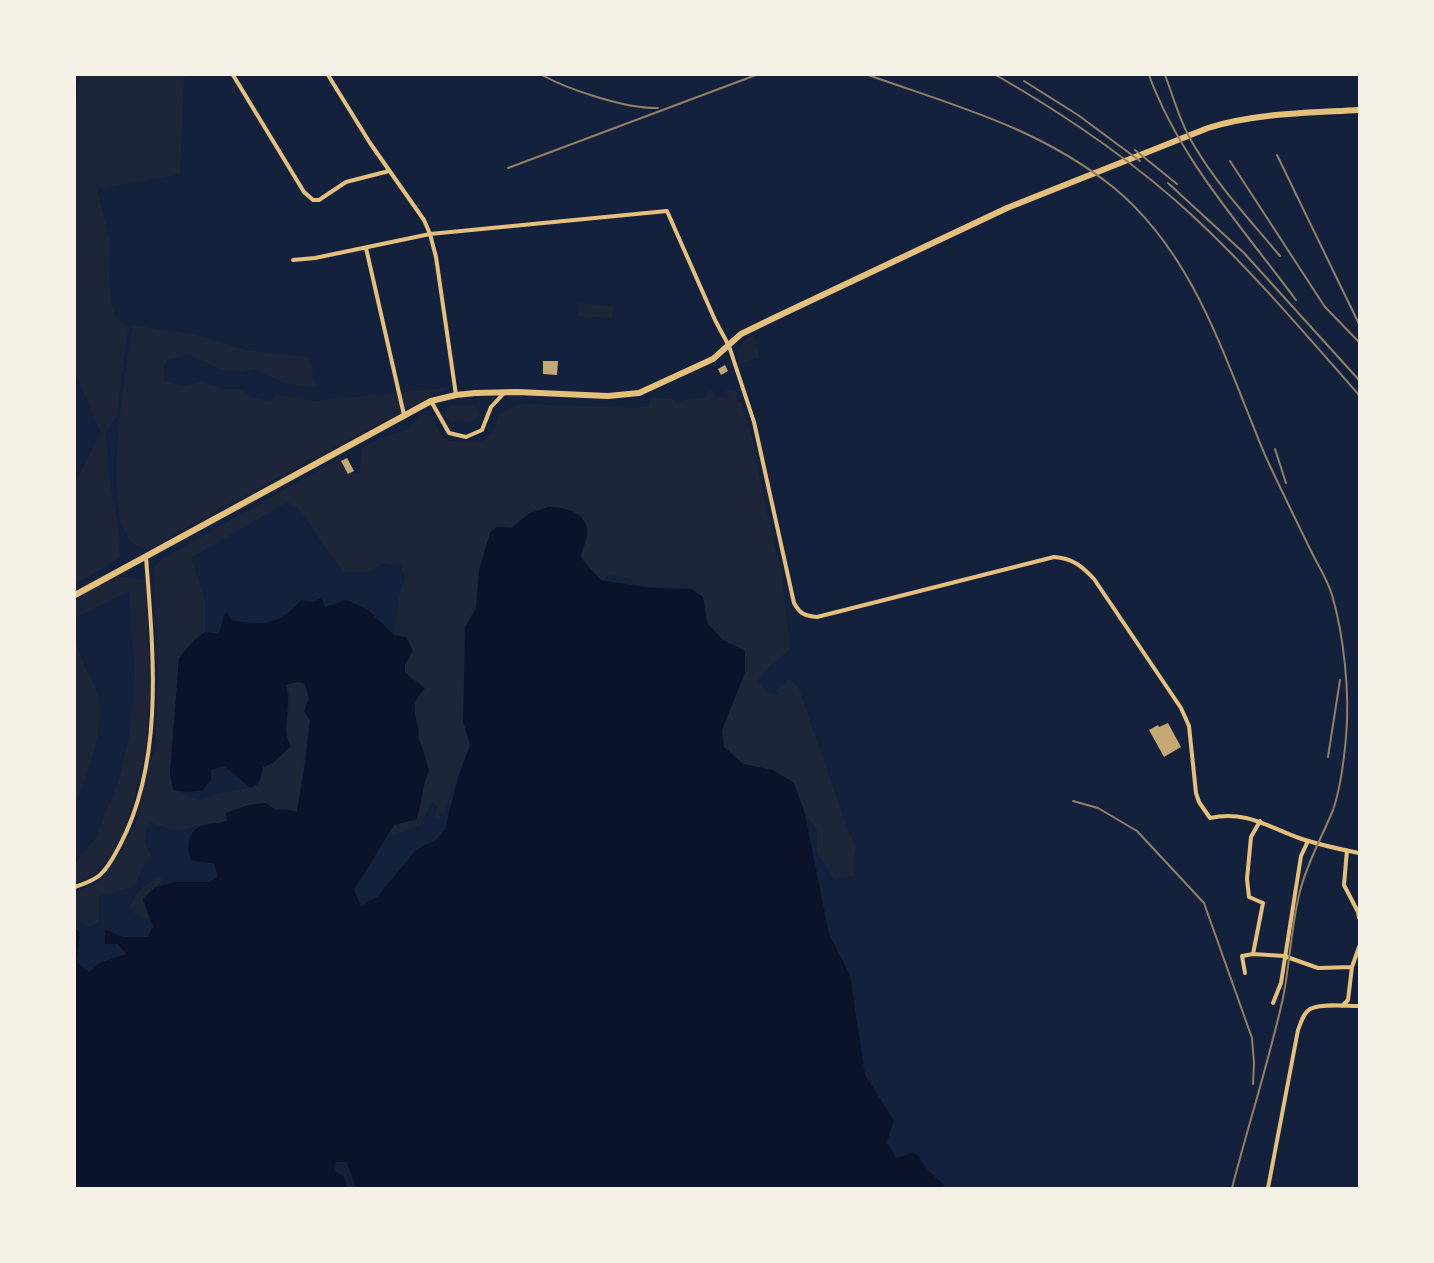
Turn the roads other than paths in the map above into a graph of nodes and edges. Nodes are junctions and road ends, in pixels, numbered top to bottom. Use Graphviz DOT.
graph roads {
  1 [pos="233,75"];
  2 [pos="328,75"];
  3 [pos="1359,110"];
  4 [pos="389,171"];
  5 [pos="430,234"];
  6 [pos="366,248"];
  7 [pos="293,260"];
  8 [pos="729,346"];
  9 [pos="505,392"];
  10 [pos="456,395"];
  11 [pos="431,401"];
  12 [pos="404,415"];
  13 [pos="146,556"];
  14 [pos="75,595"];
  15 [pos="1260,821"];
  16 [pos="1308,841"];
  17 [pos="1347,850"];
  18 [pos="1359,853"];
  19 [pos="75,887"];
  20 [pos="1359,918"];
  21 [pos="1359,947"];
  22 [pos="1253,954"];
  23 [pos="1284,956"];
  24 [pos="1352,966"];
  25 [pos="1245,972"];
  26 [pos="1273,1003"];
  27 [pos="1341,1006"];
  28 [pos="1359,1006"];
  29 [pos="1268,1188"];
  1 -- 4 [label="street"];
  2 -- 4 [label="street"];
  3 -- 8 [label="main road"];
  4 -- 5 [label="street"];
  5 -- 6 [label="street"];
  5 -- 8 [label="street"];
  5 -- 10 [label="street"];
  6 -- 7 [label="street"];
  6 -- 12 [label="street"];
  8 -- 9 [label="main road"];
  8 -- 15 [label="street"];
  9 -- 10 [label="main road"];
  9 -- 11 [label="street"];
  10 -- 11 [label="main road"];
  11 -- 12 [label="main road"];
  12 -- 13 [label="main road"];
  13 -- 14 [label="main road"];
  13 -- 19 [label="street"];
  15 -- 16 [label="street"];
  15 -- 22 [label="street"];
  16 -- 17 [label="street"];
  16 -- 23 [label="street"];
  17 -- 18 [label="street"];
  17 -- 20 [label="street"];
  21 -- 24 [label="street"];
  22 -- 23 [label="street"];
  22 -- 25 [label="street"];
  23 -- 24 [label="street"];
  23 -- 26 [label="street"];
  24 -- 27 [label="street"];
  27 -- 28 [label="street"];
  27 -- 29 [label="street"];
}
